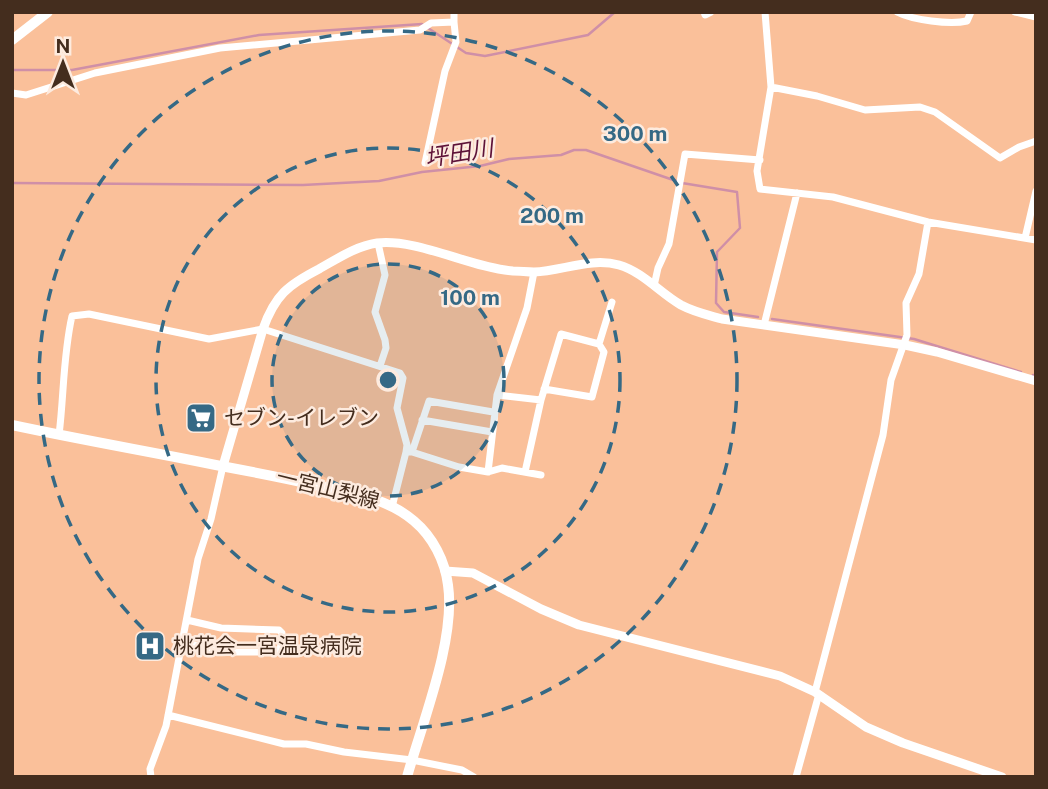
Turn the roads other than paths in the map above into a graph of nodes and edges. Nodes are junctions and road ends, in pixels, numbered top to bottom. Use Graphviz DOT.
graph roads {
  1 [pos="48,12"];
  2 [pos="454,12"];
  3 [pos="704,12"];
  4 [pos="711,12"];
  5 [pos="765,12"];
  6 [pos="897,12"];
  7 [pos="971,12"];
  8 [pos="1015,12"];
  9 [pos="1036,17"];
  10 [pos="454,22"];
  11 [pos="12,40"];
  12 [pos="771,87"];
  13 [pos="12,93"];
  14 [pos="1036,141"];
  15 [pos="760,160"];
  16 [pos="425,163"];
  17 [pos="1036,191"];
  18 [pos="797,192"];
  19 [pos="928,222"];
  20 [pos="1025,238"];
  21 [pos="1036,240"];
  22 [pos="378,243"];
  23 [pos="534,272"];
  24 [pos="654,286"];
  25 [pos="612,302"];
  26 [pos="764,324"];
  27 [pos="263,329"];
  28 [pos="905,340"];
  29 [pos="599,344"];
  30 [pos="380,366"];
  31 [pos="1036,381"];
  32 [pos="544,389"];
  33 [pos="496,395"];
  34 [pos="541,400"];
  35 [pos="494,412"];
  36 [pos="422,420"];
  37 [pos="12,425"];
  38 [pos="492,432"];
  39 [pos="59,435"];
  40 [pos="409,452"];
  41 [pos="223,466"];
  42 [pos="488,472"];
  43 [pos="525,472"];
  44 [pos="541,475"];
  45 [pos="392,507"];
  46 [pos="445,572"];
  47 [pos="187,620"];
  48 [pos="182,642"];
  49 [pos="817,693"];
  50 [pos="169,715"];
  51 [pos="412,760"];
  52 [pos="151,777"];
  53 [pos="407,777"];
  54 [pos="474,777"];
  55 [pos="796,777"];
  56 [pos="1002,777"];
  1 -- 11 [label="highway"];
  2 -- 10 [label="street"];
  3 -- 4 [label="street"];
  5 -- 12 [label="street"];
  6 -- 7 [label="street"];
  8 -- 9 [label="street"];
  10 -- 13 [label="street"];
  10 -- 16 [label="street"];
  12 -- 14 [label="street"];
  12 -- 15 [label="street"];
  15 -- 18 [label="street"];
  15 -- 24 [label="street"];
  17 -- 20 [label="street"];
  18 -- 19 [label="street"];
  18 -- 26 [label="street"];
  19 -- 20 [label="street"];
  19 -- 28 [label="street"];
  20 -- 21 [label="street"];
  22 -- 23 [label="street"];
  22 -- 27 [label="street"];
  22 -- 30 [label="street"];
  23 -- 24 [label="street"];
  23 -- 33 [label="street"];
  24 -- 26 [label="street"];
  25 -- 29 [label="street"];
  26 -- 28 [label="street"];
  27 -- 30 [label="street"];
  27 -- 39 [label="street"];
  27 -- 41 [label="street"];
  28 -- 31 [label="street"];
  28 -- 49 [label="street"];
  29 -- 32 [label="street"];
  29 -- 32 [label="street"];
  30 -- 40 [label="street"];
  32 -- 34 [label="street"];
  33 -- 34 [label="street"];
  33 -- 35 [label="street"];
  34 -- 43 [label="street"];
  35 -- 36 [label="street"];
  35 -- 38 [label="street"];
  36 -- 38 [label="street"];
  36 -- 40 [label="street"];
  37 -- 39 [label="main road, 一宮山梨線"];
  38 -- 42 [label="street"];
  39 -- 41 [label="main road, 一宮山梨線"];
  40 -- 42 [label="street"];
  40 -- 45 [label="street"];
  41 -- 45 [label="main road, 一宮山梨線"];
  41 -- 47 [label="street"];
  42 -- 43 [label="street"];
  43 -- 44 [label="street"];
  45 -- 46 [label="main road, 一宮山梨線"];
  46 -- 49 [label="street"];
  46 -- 51 [label="main road, 一宮山梨線"];
  47 -- 48 [label="street"];
  47 -- 48 [label="street"];
  48 -- 50 [label="street"];
  49 -- 55 [label="street"];
  49 -- 56 [label="street"];
  50 -- 51 [label="street"];
  50 -- 52 [label="street"];
  51 -- 53 [label="main road, 一宮山梨線"];
  51 -- 54 [label="street"];
}
